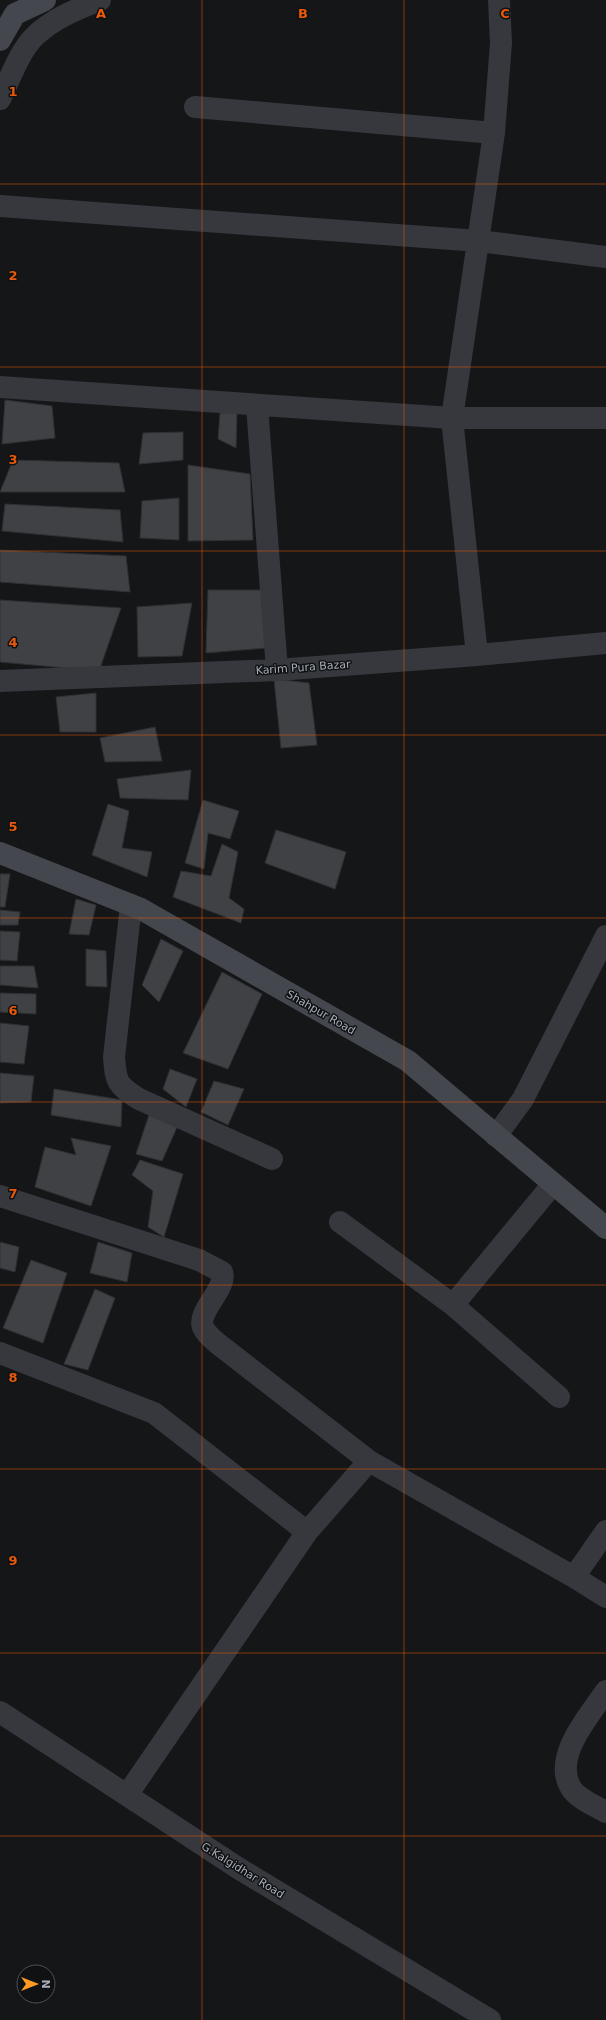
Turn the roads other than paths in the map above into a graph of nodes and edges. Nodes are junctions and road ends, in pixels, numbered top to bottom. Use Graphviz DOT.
graph roads {
  1 [pos="45,0"];
  2 [pos="100,0"];
  3 [pos="499,0"];
  4 [pos="0,40"];
  5 [pos="0,99"];
  6 [pos="195,107"];
  7 [pos="494,133"];
  8 [pos="0,206"];
  9 [pos="479,241"];
  10 [pos="606,257"];
  11 [pos="0,387"];
  12 [pos="257,406"];
  13 [pos="452,418"];
  14 [pos="606,418"];
  15 [pos="606,643"];
  16 [pos="478,655"];
  17 [pos="277,670"];
  18 [pos="0,681"];
  19 [pos="0,853"];
  20 [pos="131,905"];
  21 [pos="606,936"];
  22 [pos="496,1136"];
  23 [pos="272,1159"];
  24 [pos="553,1184"];
  25 [pos="0,1196"];
  26 [pos="340,1222"];
  27 [pos="606,1228"];
  28 [pos="453,1305"];
  29 [pos="0,1352"];
  30 [pos="559,1397"];
  31 [pos="368,1461"];
  32 [pos="606,1531"];
  33 [pos="307,1532"];
  34 [pos="574,1577"];
  35 [pos="606,1597"];
  36 [pos="606,1691"];
  37 [pos="0,1712"];
  38 [pos="127,1795"];
  39 [pos="606,1812"];
  40 [pos="490,2020"];
  1 -- 4 [label="street"];
  2 -- 5 [label="street"];
  3 -- 7 [label="street"];
  6 -- 7 [label="street"];
  7 -- 9 [label="street"];
  8 -- 9 [label="street"];
  9 -- 10 [label="street"];
  9 -- 13 [label="street"];
  11 -- 12 [label="street"];
  12 -- 13 [label="street"];
  12 -- 17 [label="street"];
  13 -- 14 [label="street"];
  13 -- 16 [label="street"];
  15 -- 16 [label="street, Karim Pura Bazar"];
  16 -- 17 [label="street, Karim Pura Bazar"];
  17 -- 18 [label="street, Karim Pura Bazar"];
  19 -- 20 [label="street, Shahpur Road"];
  20 -- 22 [label="street, Shahpur Road"];
  20 -- 23 [label="street"];
  21 -- 22 [label="street"];
  22 -- 24 [label="street, Shahpur Road"];
  24 -- 27 [label="street, Shahpur Road"];
  24 -- 28 [label="street"];
  25 -- 31 [label="street"];
  26 -- 28 [label="street"];
  28 -- 30 [label="street"];
  29 -- 33 [label="street"];
  31 -- 33 [label="street"];
  31 -- 34 [label="street"];
  32 -- 34 [label="street"];
  33 -- 38 [label="street"];
  34 -- 35 [label="street"];
  36 -- 39 [label="street"];
  37 -- 38 [label="street, G.Kalgidhar Road"];
  38 -- 40 [label="street, G.Kalgidhar Road"];
}
